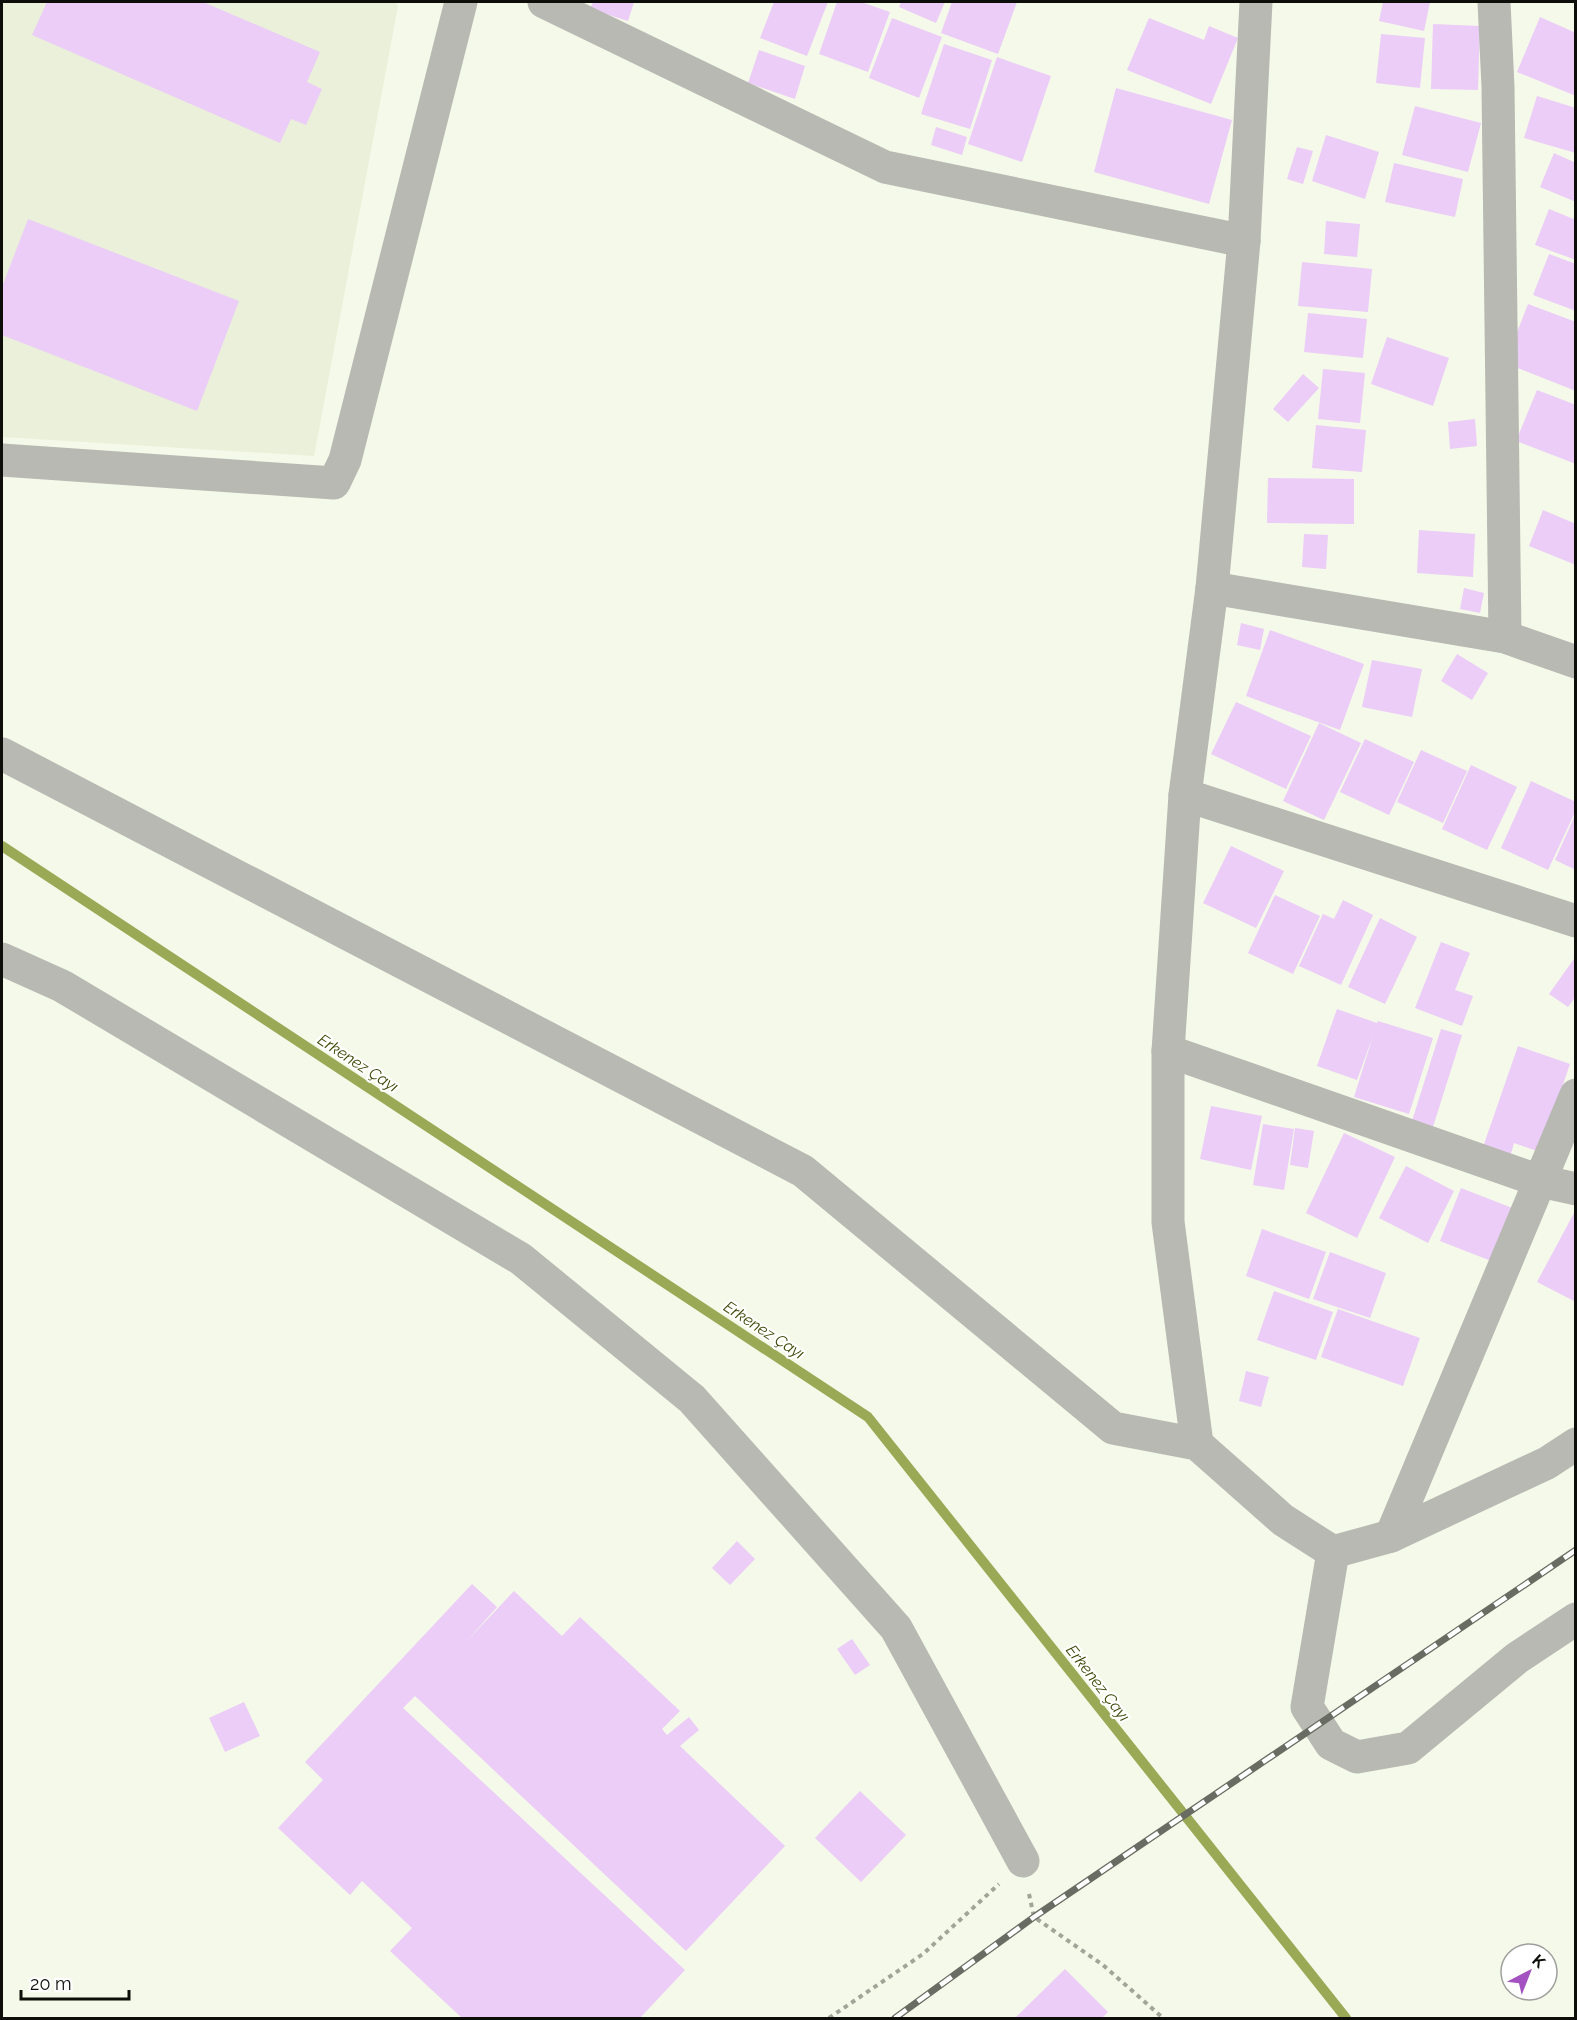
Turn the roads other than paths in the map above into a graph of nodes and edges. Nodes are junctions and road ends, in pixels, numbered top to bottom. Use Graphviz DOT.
graph roads {
  1 [pos="461,2"];
  2 [pos="544,2"];
  3 [pos="1254,2"];
  4 [pos="1494,2"];
  5 [pos="1244,242"];
  6 [pos="2,460"];
  7 [pos="1212,588"];
  8 [pos="1505,637"];
  9 [pos="1575,662"];
  10 [pos="2,754"];
  11 [pos="1185,795"];
  12 [pos="1575,921"];
  13 [pos="2,959"];
  14 [pos="1168,1051"];
  15 [pos="1575,1095"];
  16 [pos="1540,1181"];
  17 [pos="1575,1189"];
  18 [pos="1197,1444"];
  19 [pos="1575,1444"];
  20 [pos="1391,1536"];
  21 [pos="1332,1552"];
  22 [pos="1575,1619"];
  23 [pos="1023,1861"];
  1 -- 6 [label="street"];
  2 -- 5 [label="street"];
  3 -- 5 [label="street"];
  4 -- 8 [label="street"];
  5 -- 7 [label="street"];
  7 -- 8 [label="street"];
  7 -- 11 [label="street"];
  8 -- 9 [label="street"];
  10 -- 18 [label="street"];
  11 -- 12 [label="street"];
  11 -- 14 [label="street"];
  13 -- 23 [label="street"];
  14 -- 16 [label="street"];
  14 -- 18 [label="street"];
  15 -- 16 [label="street"];
  16 -- 17 [label="street"];
  16 -- 20 [label="street"];
  18 -- 21 [label="street"];
  19 -- 20 [label="street"];
  20 -- 21 [label="street"];
  21 -- 22 [label="street"];
}
